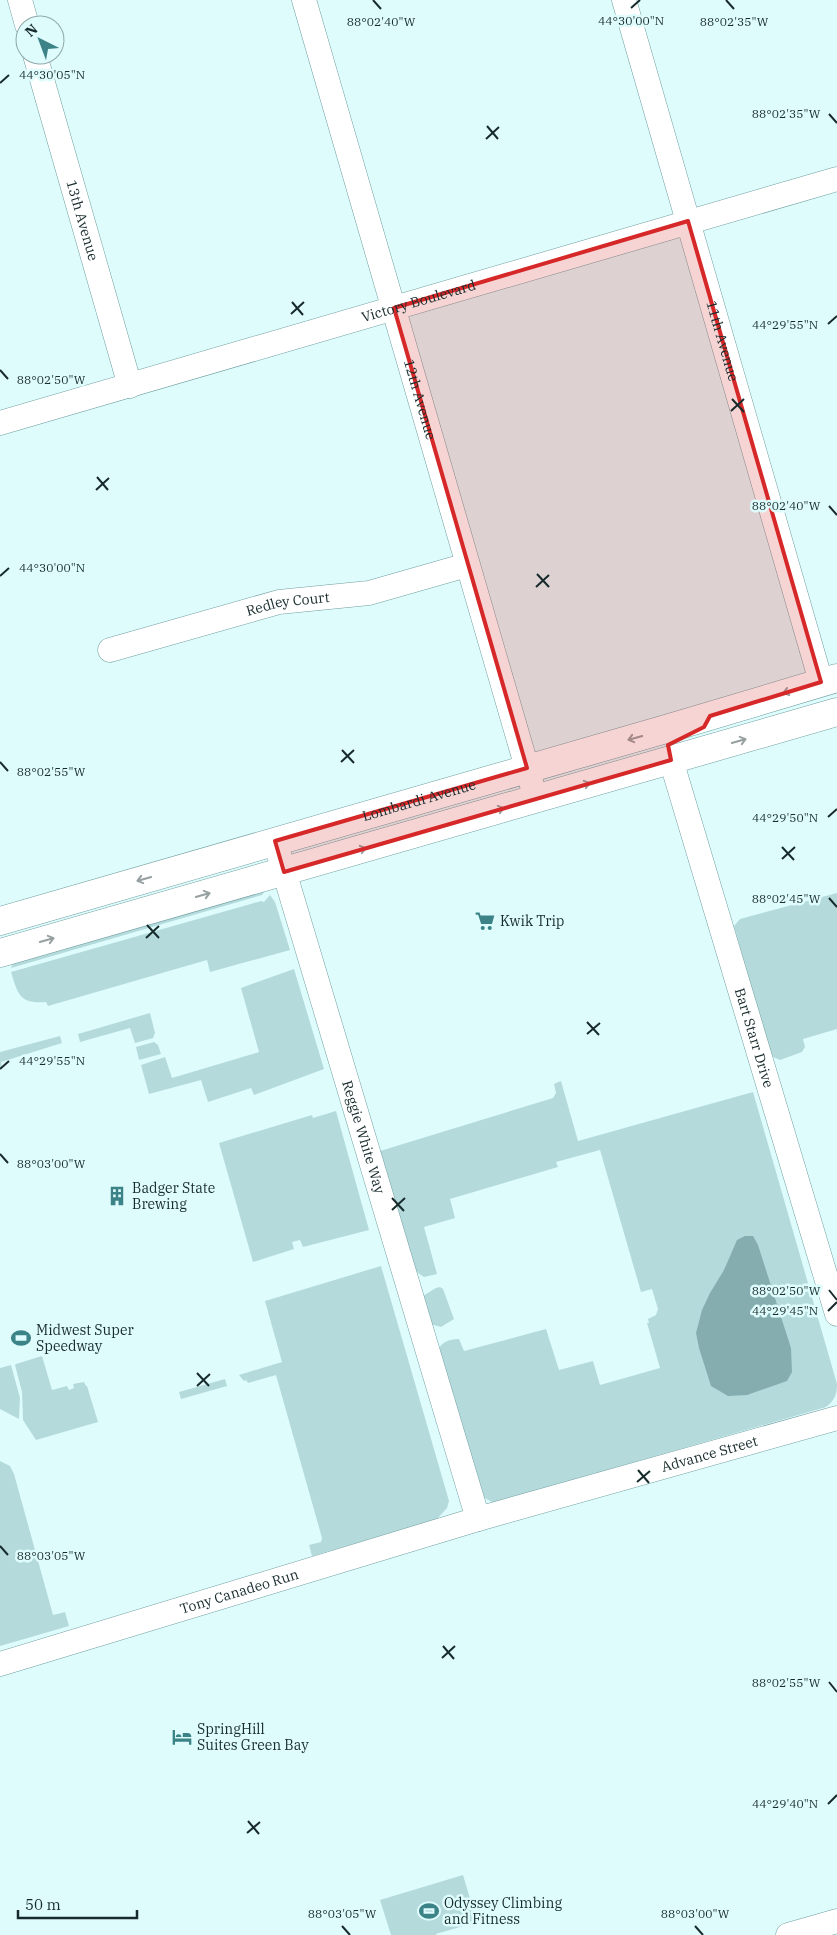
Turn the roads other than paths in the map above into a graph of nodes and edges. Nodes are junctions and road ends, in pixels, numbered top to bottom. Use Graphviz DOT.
graph roads {
  1 [pos="20,0"];
  2 [pos="304,0"];
  3 [pos="624,0"];
  4 [pos="24,15"];
  5 [pos="38,65"];
  6 [pos="837,179"];
  7 [pos="688,221"];
  8 [pos="394,308"];
  9 [pos="130,386"];
  10 [pos="0,423"];
  11 [pos="467,565"];
  12 [pos="110,650"];
  13 [pos="829,680"];
  14 [pos="837,712"];
  15 [pos="710,716"];
  16 [pos="671,760"];
  17 [pos="527,768"];
  18 [pos="536,798"];
  19 [pos="275,841"];
  20 [pos="284,872"];
  21 [pos="0,921"];
  22 [pos="0,953"];
  23 [pos="837,1314"];
  24 [pos="837,1418"];
  25 [pos="478,1518"];
  26 [pos="0,1664"];
  27 [pos="837,1921"];
  28 [pos="788,1935"];
  1 -- 4 [label="street"];
  2 -- 8 [label="street, 12th Avenue"];
  3 -- 7 [label="street, 11th Avenue"];
  5 -- 9 [label="street, 13th Avenue"];
  6 -- 7 [label="street, Victory Boulevard"];
  7 -- 8 [label="street, Victory Boulevard"];
  7 -- 13 [label="street, 11th Avenue"];
  8 -- 9 [label="street, Victory Boulevard"];
  8 -- 11 [label="street, 12th Avenue"];
  9 -- 10 [label="street, Victory Boulevard"];
  11 -- 12 [label="street, Redley Court"];
  11 -- 17 [label="street, 12th Avenue"];
  13 -- 15 [label="main road, Lombardi Avenue, one-way"];
  16 -- 14 [label="main road, one-way"];
  15 -- 16 [label="main road"];
  15 -- 17 [label="main road, Lombardi Avenue, one-way"];
  18 -- 16 [label="main road, one-way"];
  16 -- 23 [label="street, Bart Starr Drive"];
  17 -- 18 [label="street, 12th Avenue"];
  17 -- 19 [label="main road, Lombardi Avenue"];
  20 -- 18 [label="main road, one-way"];
  19 -- 20 [label="street, Reggie White Way"];
  19 -- 21 [label="main road, Lombardi Avenue, one-way"];
  22 -- 20 [label="main road, one-way"];
  20 -- 25 [label="street, Reggie White Way"];
  24 -- 25 [label="street, Advance Street"];
  25 -- 26 [label="street, Tony Canadeo Run"];
  27 -- 28 [label="street"];
}
